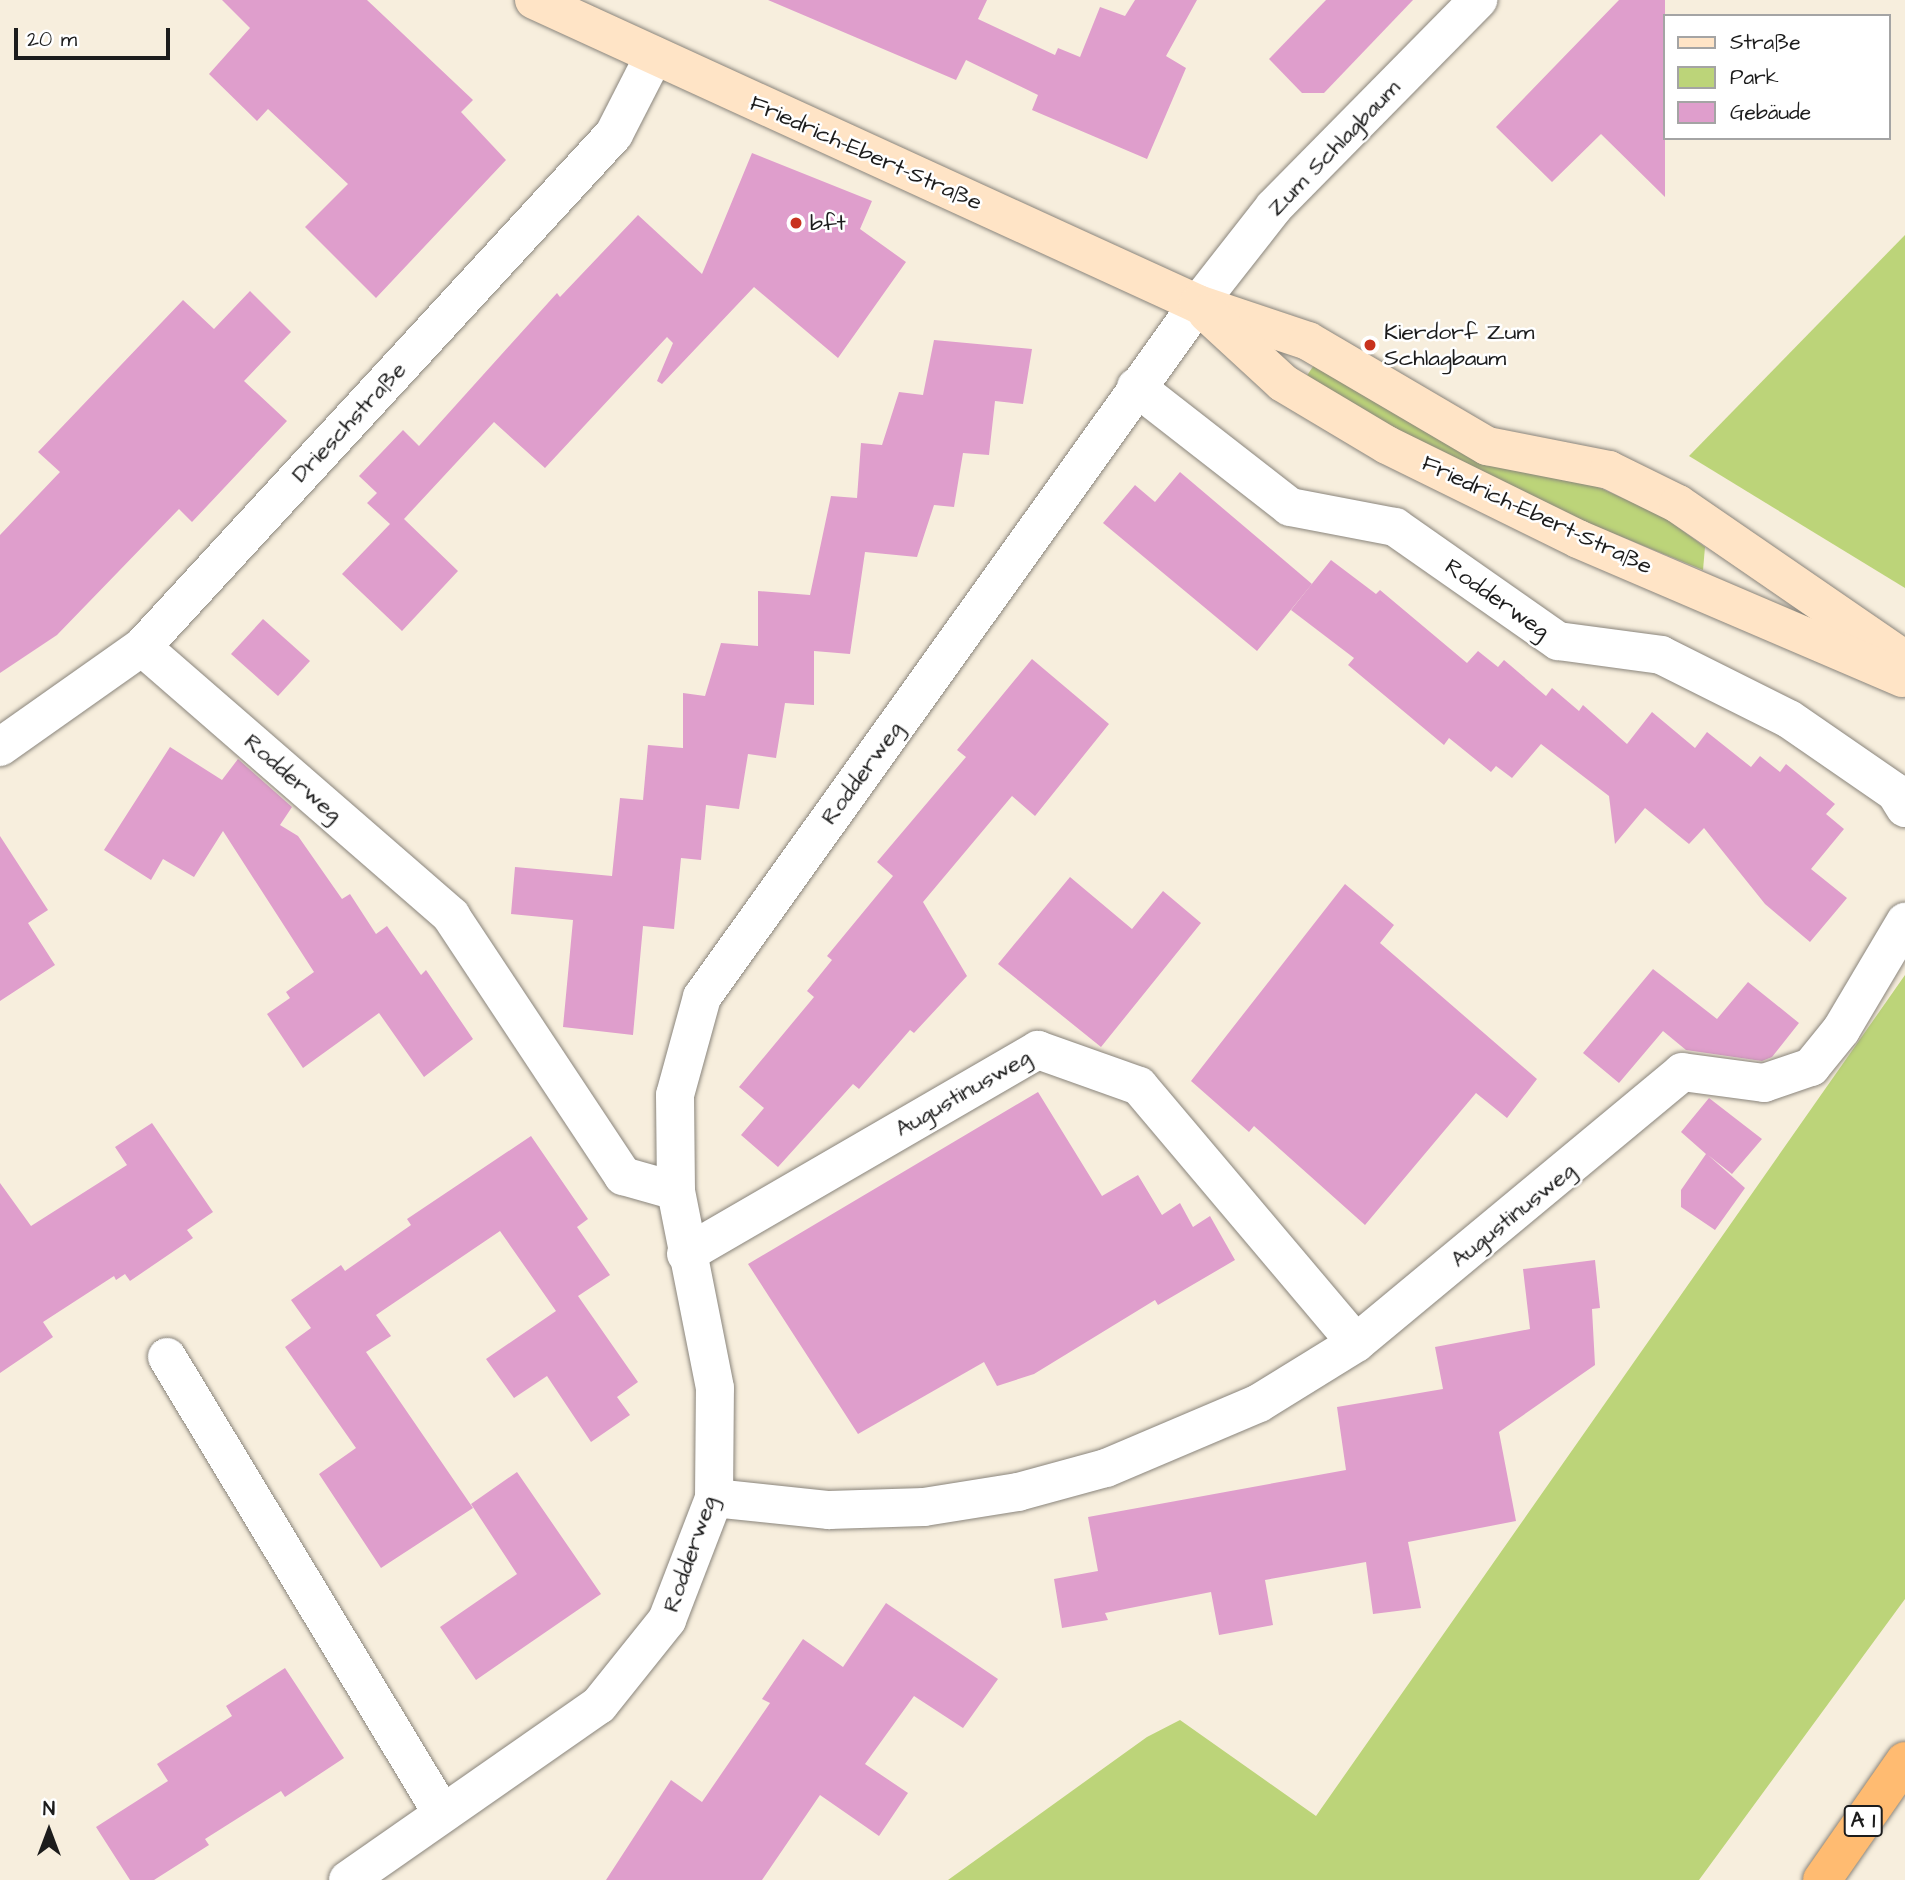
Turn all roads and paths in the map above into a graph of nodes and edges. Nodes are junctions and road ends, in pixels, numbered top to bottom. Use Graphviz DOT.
graph roads {
  1 [pos="534,0"];
  2 [pos="1478,0"];
  3 [pos="654,56"];
  4 [pos="1198,304"];
  5 [pos="1136,387"];
  6 [pos="142,647"];
  7 [pos="1905,660"];
  8 [pos="1905,680"];
  9 [pos="0,747"];
  10 [pos="1905,808"];
  11 [pos="1905,922"];
  12 [pos="676,1191"];
  13 [pos="685,1254"];
  14 [pos="1356,1343"];
  15 [pos="167,1357"];
  16 [pos="714,1498"];
  17 [pos="1905,1761"];
  18 [pos="442,1813"];
  19 [pos="348,1880"];
  20 [pos="1822,1880"];
  1 -- 3 [label="main road, Friedrich-Ebert-Straße"];
  2 -- 4 [label="street, Zum Schlagbaum"];
  3 -- 4 [label="main road, Friedrich-Ebert-Straße"];
  3 -- 6 [label="street, Drieschstraße"];
  4 -- 5 [label="street, Rodderweg"];
  4 -- 7 [label="main road, Friedrich-Ebert-Straße"];
  4 -- 8 [label="main road, Friedrich-Ebert-Straße"];
  5 -- 10 [label="street, Rodderweg"];
  5 -- 12 [label="street, Rodderweg"];
  6 -- 9 [label="street, Drieschstraße"];
  6 -- 12 [label="street, Rodderweg"];
  11 -- 14 [label="street, Augustinusweg"];
  12 -- 13 [label="street, Rodderweg"];
  13 -- 14 [label="street, Augustinusweg"];
  13 -- 16 [label="street, Rodderweg"];
  14 -- 16 [label="street, Augustinusweg"];
  15 -- 18 [label="street"];
  16 -- 18 [label="street, Rodderweg"];
  17 -- 20 [label="highway, A 1"];
  18 -- 19 [label="street, Rodderweg"];
}
